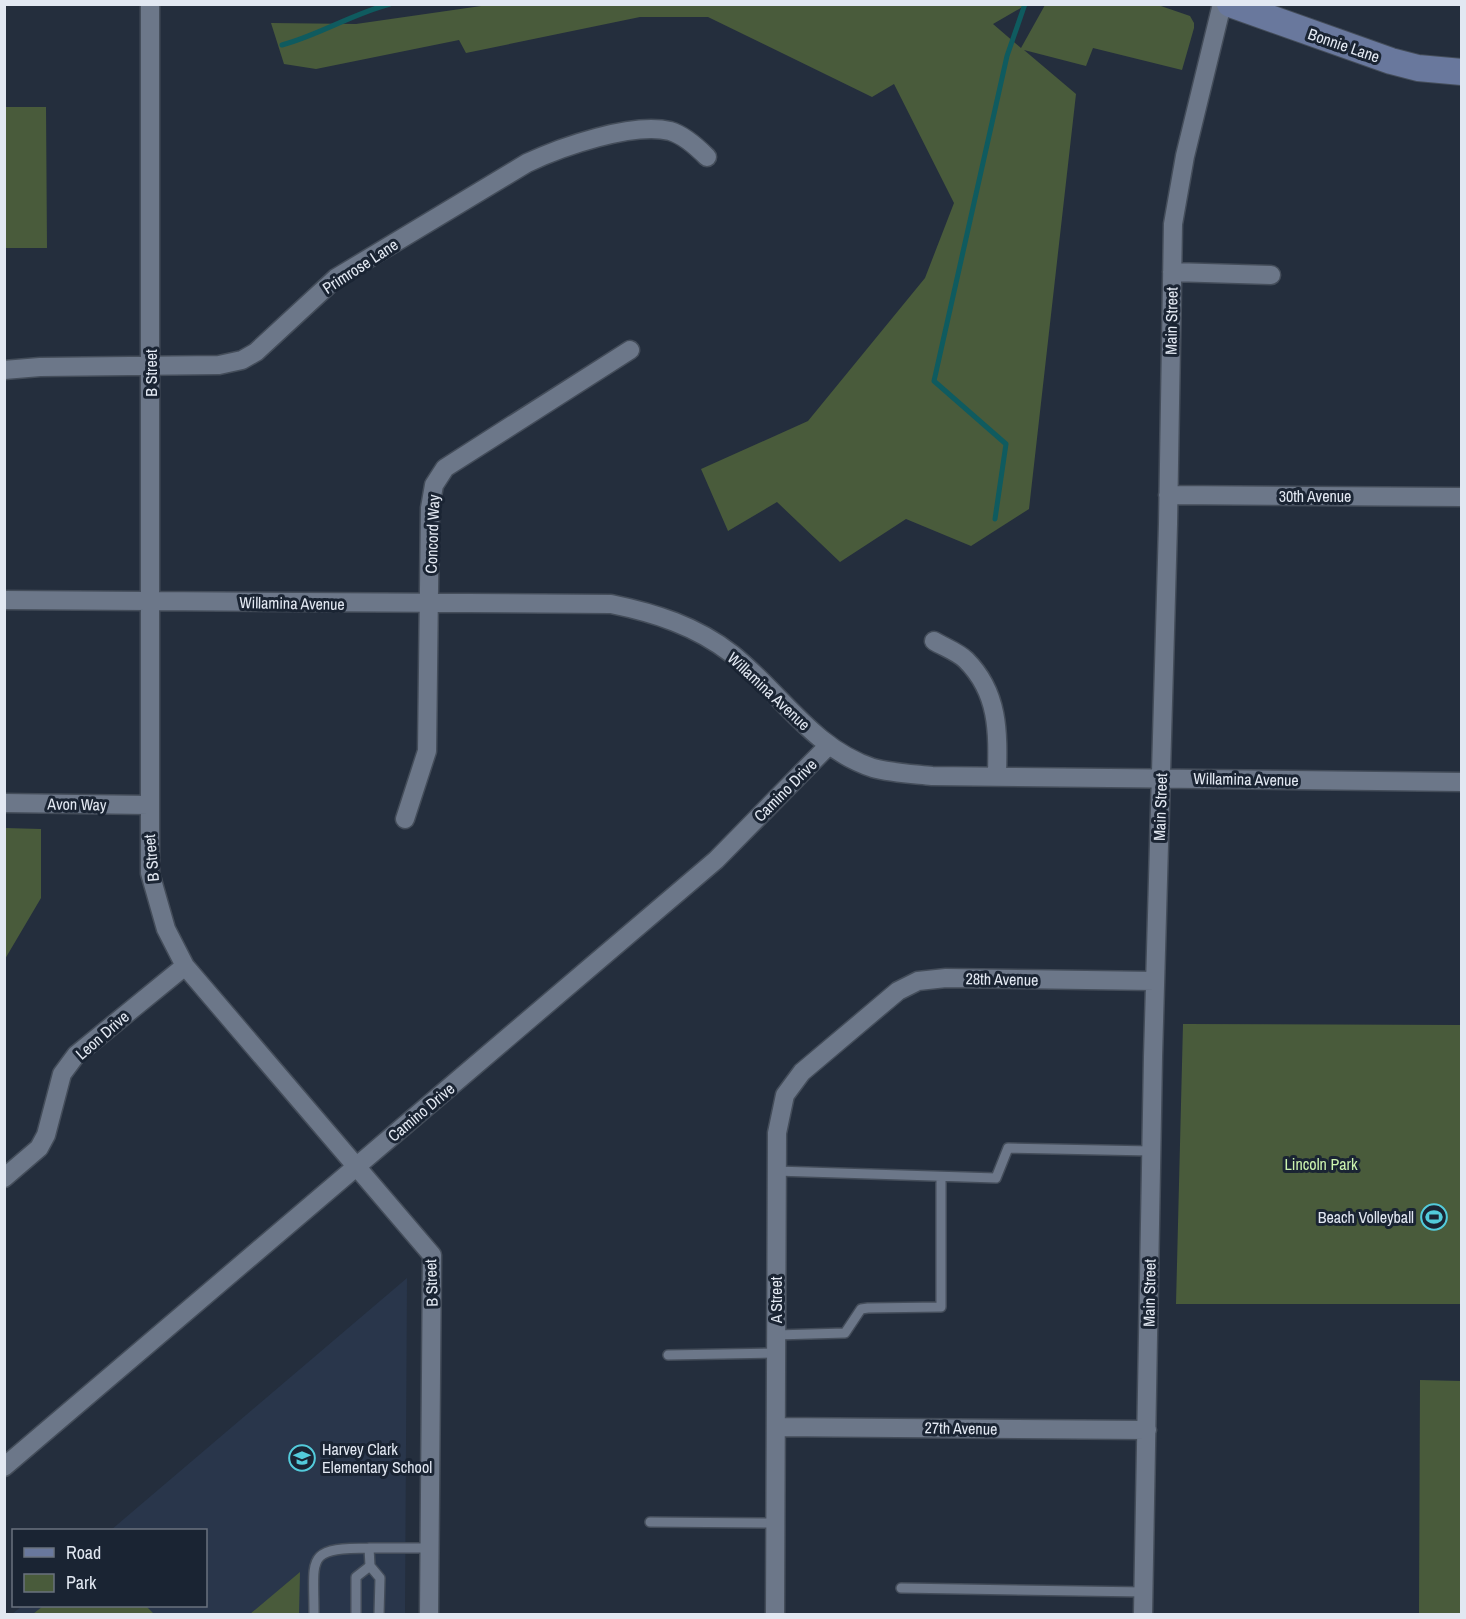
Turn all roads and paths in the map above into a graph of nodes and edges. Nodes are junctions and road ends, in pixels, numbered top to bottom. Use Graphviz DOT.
graph roads {
  1 [pos="150,4"];
  2 [pos="1222,4"];
  3 [pos="1230,4"];
  4 [pos="1461,72"];
  5 [pos="707,157"];
  6 [pos="1172,272"];
  7 [pos="1271,275"];
  8 [pos="630,350"];
  9 [pos="151,365"];
  10 [pos="4,370"];
  11 [pos="1168,495"];
  12 [pos="1461,497"];
  13 [pos="4,600"];
  14 [pos="151,601"];
  15 [pos="430,604"];
  16 [pos="934,641"];
  17 [pos="828,746"];
  18 [pos="997,775"];
  19 [pos="1161,778"];
  20 [pos="1461,782"];
  21 [pos="4,803"];
  22 [pos="148,805"];
  23 [pos="405,819"];
  24 [pos="185,966"];
  25 [pos="1155,981"];
  26 [pos="863,1021"];
  27 [pos="1151,1151"];
  28 [pos="357,1166"];
  29 [pos="776,1171"];
  30 [pos="941,1177"];
  31 [pos="4,1178"];
  32 [pos="776,1344"];
  33 [pos="668,1355"];
  34 [pos="776,1426"];
  35 [pos="1147,1430"];
  36 [pos="4,1467"];
  37 [pos="650,1522"];
  38 [pos="775,1523"];
  39 [pos="369,1548"];
  40 [pos="430,1548"];
  41 [pos="370,1566"];
  42 [pos="901,1588"];
  43 [pos="1144,1592"];
  44 [pos="314,1614"];
  45 [pos="356,1614"];
  46 [pos="379,1614"];
  47 [pos="429,1614"];
  48 [pos="775,1614"];
  49 [pos="1143,1614"];
  1 -- 9 [label="street, B Street"];
  2 -- 6 [label="street, Main Street"];
  3 -- 4 [label="street, Bonnie Lane"];
  5 -- 9 [label="street, Primrose Lane"];
  6 -- 7 [label="street"];
  6 -- 11 [label="street, Main Street"];
  8 -- 15 [label="street, Concord Way"];
  9 -- 10 [label="street, Primrose Lane"];
  9 -- 14 [label="street, B Street"];
  11 -- 12 [label="street, 30th Avenue"];
  11 -- 19 [label="street, Main Street"];
  13 -- 14 [label="street, Willamina Avenue"];
  14 -- 15 [label="street, Willamina Avenue"];
  14 -- 22 [label="street, B Street"];
  15 -- 17 [label="street, Willamina Avenue"];
  15 -- 23 [label="street, Concord Way"];
  16 -- 18 [label="street"];
  17 -- 18 [label="street, Willamina Avenue"];
  17 -- 28 [label="street, Camino Drive"];
  18 -- 19 [label="street, Willamina Avenue"];
  19 -- 20 [label="street, Willamina Avenue"];
  19 -- 25 [label="street, Main Street"];
  21 -- 22 [label="street, Avon Way"];
  22 -- 24 [label="street, B Street"];
  24 -- 28 [label="street, B Street"];
  24 -- 31 [label="street, Leon Drive"];
  25 -- 26 [label="street, 28th Avenue"];
  25 -- 27 [label="street, Main Street"];
  26 -- 29 [label="street, A Street"];
  27 -- 30 [label="lane"];
  27 -- 35 [label="street, Main Street"];
  28 -- 36 [label="street, Camino Drive"];
  28 -- 40 [label="street, B Street"];
  29 -- 30 [label="lane"];
  29 -- 32 [label="street, A Street"];
  30 -- 32 [label="lane"];
  32 -- 33 [label="lane"];
  32 -- 34 [label="street, A Street"];
  34 -- 35 [label="street, 27th Avenue"];
  34 -- 38 [label="street, A Street"];
  35 -- 43 [label="street, Main Street"];
  37 -- 38 [label="lane"];
  38 -- 48 [label="street, A Street"];
  39 -- 40 [label="lane"];
  39 -- 41 [label="lane"];
  39 -- 44 [label="lane"];
  40 -- 47 [label="street, B Street"];
  41 -- 45 [label="lane"];
  41 -- 46 [label="lane"];
  42 -- 43 [label="lane"];
  43 -- 49 [label="street, Main Street"];
}
